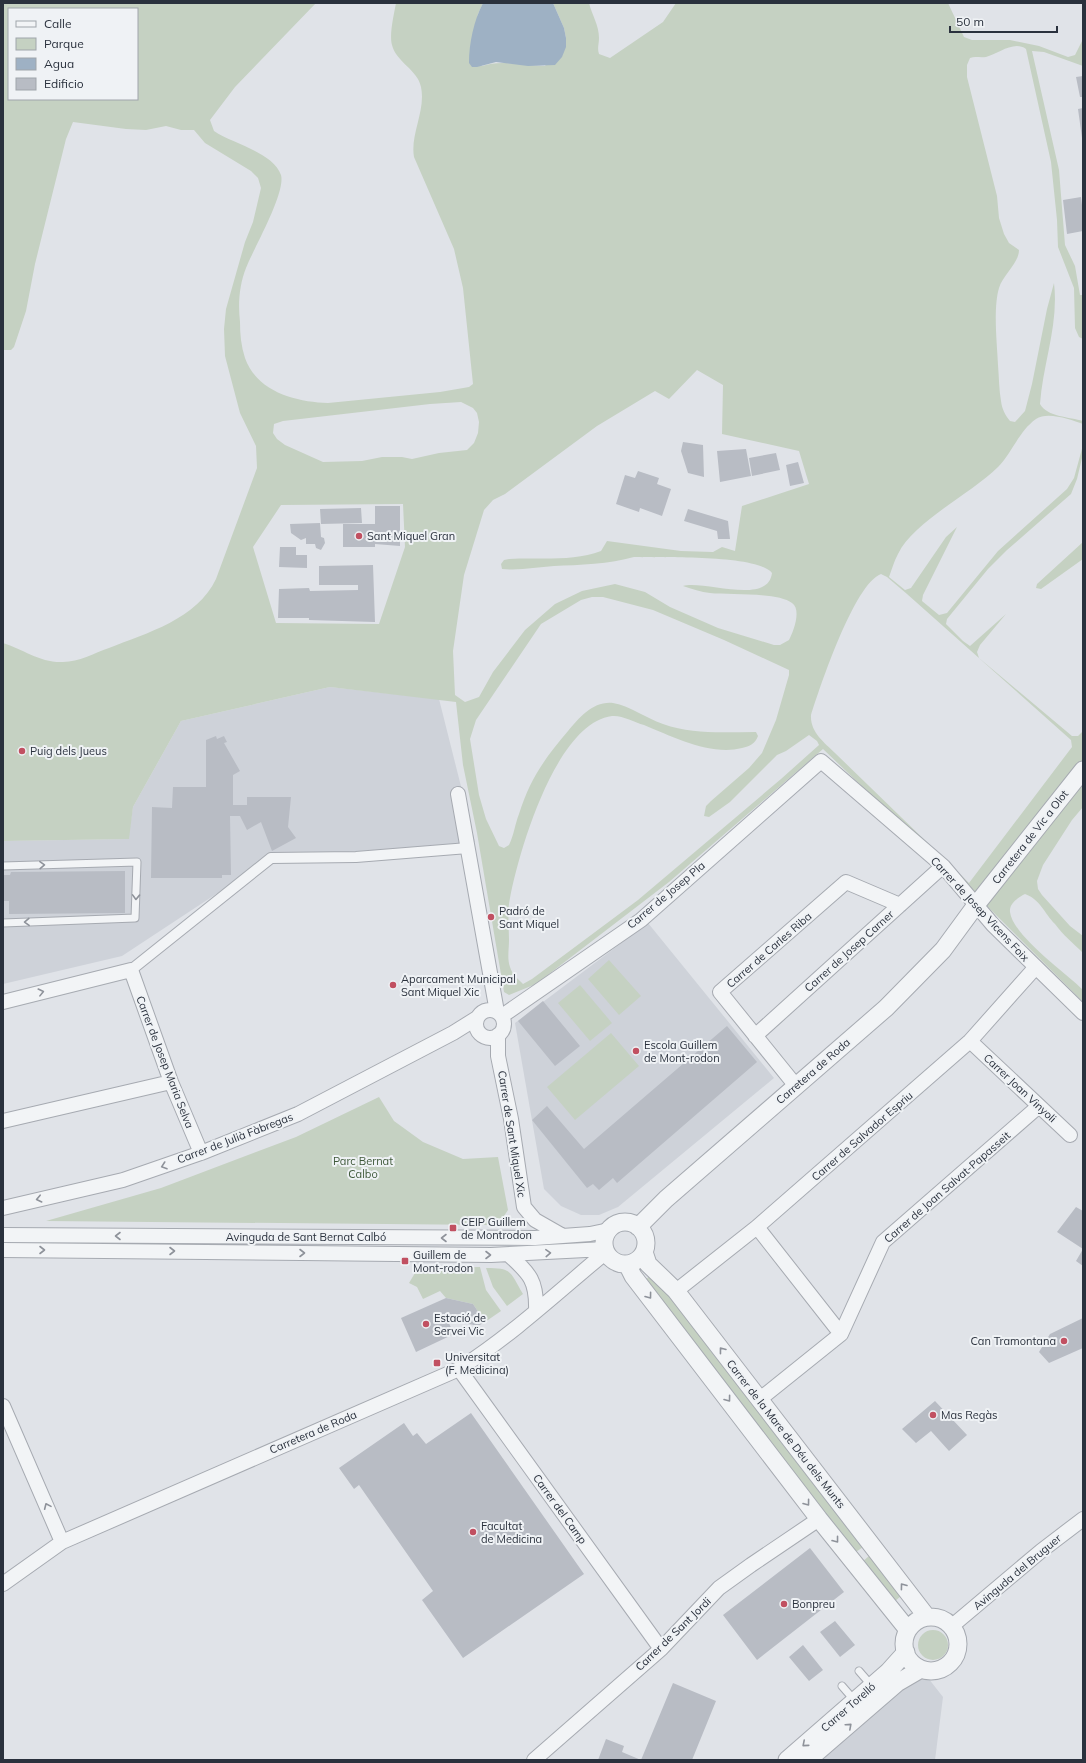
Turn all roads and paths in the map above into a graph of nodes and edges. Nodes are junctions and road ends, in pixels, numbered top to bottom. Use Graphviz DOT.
graph roads {
  1 [pos="821,761"];
  2 [pos="1083,770"];
  3 [pos="458,794"];
  4 [pos="468,848"];
  5 [pos="3,866"];
  6 [pos="943,866"];
  7 [pos="900,905"];
  8 [pos="976,905"];
  9 [pos="3,923"];
  10 [pos="1035,968"];
  11 [pos="131,970"];
  12 [pos="491,983"];
  13 [pos="3,1002"];
  14 [pos="1083,1013"];
  15 [pos="499,1014"];
  16 [pos="480,1015"];
  17 [pos="453,1033"];
  18 [pos="498,1035"];
  19 [pos="483,1036"];
  20 [pos="754,1036"];
  21 [pos="970,1041"];
  22 [pos="171,1082"];
  23 [pos="796,1086"];
  24 [pos="1039,1106"];
  25 [pos="3,1121"];
  26 [pos="1070,1135"];
  27 [pos="201,1153"];
  28 [pos="3,1208"];
  29 [pos="638,1226"];
  30 [pos="757,1227"];
  31 [pos="609,1230"];
  32 [pos="3,1235"];
  33 [pos="564,1236"];
  34 [pos="3,1250"];
  35 [pos="606,1250"];
  36 [pos="644,1252"];
  37 [pos="509,1255"];
  38 [pos="627,1264"];
  39 [pos="676,1290"];
  40 [pos="536,1311"];
  41 [pos="841,1334"];
  42 [pos="459,1369"];
  43 [pos="760,1399"];
  44 [pos="3,1406"];
  45 [pos="819,1519"];
  46 [pos="1083,1519"];
  47 [pos="62,1542"];
  48 [pos="3,1584"];
  49 [pos="927,1617"];
  50 [pos="952,1626"];
  51 [pos="908,1630"];
  52 [pos="661,1649"];
  53 [pos="906,1652"];
  54 [pos="921,1669"];
  55 [pos="859,1671"];
  56 [pos="842,1686"];
  57 [pos="872,1686"];
  58 [pos="855,1701"];
  59 [pos="534,1760"];
  60 [pos="787,1760"];
  61 [pos="808,1760"];
  1 -- 6 [label="street, Carrer de Josep Vicens Foix"];
  1 -- 15 [label="street, Carrer de Josep Pla"];
  2 -- 8 [label="street, Carretera de Vic a Olot"];
  3 -- 4 [label="street"];
  4 -- 11 [label="street"];
  4 -- 12 [label="street"];
  5 -- 9 [label="lane, one-way"];
  6 -- 7 [label="street, Carrer de Josep Carner"];
  6 -- 8 [label="street, Carrer de Josep Vicens Foix"];
  7 -- 20 [label="street, Carrer de Josep Carner"];
  7 -- 20 [label="street, Carrer de Carles Riba"];
  8 -- 10 [label="street, Carrer de Josep Vicens Foix"];
  8 -- 23 [label="street, Carretera de Roda"];
  10 -- 14 [label="street, Carrer de Josep Vicens Foix"];
  10 -- 21 [label="street, Carrer de Salvador Espriu"];
  13 -- 11 [label="street, one-way"];
  11 -- 22 [label="street, Carrer de Josep Maria Selva"];
  12 -- 15 [label="street"];
  12 -- 16 [label="street"];
  15 -- 16 [label="street"];
  15 -- 18 [label="street"];
  16 -- 17 [label="street, Carrer de Julià Fàbregas"];
  16 -- 19 [label="street"];
  17 -- 19 [label="street"];
  17 -- 27 [label="street, Carrer de Julià Fàbregas"];
  18 -- 19 [label="street"];
  18 -- 33 [label="street, Carrer de Sant Miquel Xic"];
  20 -- 23 [label="street, Carrer de Carles Riba"];
  21 -- 24 [label="street, Carrer Joan Vinyoli"];
  21 -- 30 [label="street, Carrer de Salvador Espriu"];
  22 -- 25 [label="street"];
  22 -- 27 [label="street, Carrer de Josep Maria Selva"];
  23 -- 29 [label="street, Carretera de Roda"];
  24 -- 26 [label="street, Carrer Joan Vinyoli"];
  24 -- 41 [label="street, Carrer de Joan Salvat-Papasseit"];
  27 -- 28 [label="street, Carrer de Julià Fàbregas, one-way"];
  29 -- 31 [label="street"];
  29 -- 36 [label="street"];
  30 -- 39 [label="street, Carrer de Salvador Espriu"];
  30 -- 41 [label="street"];
  31 -- 33 [label="street, Avinguda de Sant Bernat Calbó"];
  31 -- 35 [label="street"];
  33 -- 32 [label="street, Avinguda de Sant Bernat Calbó, one-way"];
  34 -- 37 [label="street, Avinguda de Sant Bernat Calbó, one-way"];
  37 -- 35 [label="street, Avinguda de Sant Bernat Calbó, one-way"];
  35 -- 38 [label="street"];
  35 -- 40 [label="street, Carretera de Roda"];
  36 -- 38 [label="street"];
  36 -- 39 [label="street, Carrer de la Mare de Déu dels Munts"];
  37 -- 40 [label="street"];
  38 -- 45 [label="street, one-way"];
  43 -- 39 [label="street, Carrer de la Mare de Déu dels Munts, one-way"];
  40 -- 42 [label="street, Carretera de Roda"];
  41 -- 43 [label="street, Carrer de Joan Salvat-Papasseit"];
  42 -- 47 [label="street, Carretera de Roda"];
  42 -- 52 [label="street, Carrer del Camp"];
  49 -- 43 [label="street, Carrer de la Mare de Déu dels Munts, one-way"];
  47 -- 44 [label="street, one-way"];
  45 -- 51 [label="street, one-way"];
  45 -- 52 [label="street, Carrer de Sant Jordi"];
  46 -- 50 [label="street, Avinguda del Bruguer"];
  47 -- 48 [label="street, Carretera de Roda"];
  49 -- 50 [label="street"];
  49 -- 51 [label="street"];
  50 -- 54 [label="street"];
  51 -- 53 [label="street"];
  52 -- 59 [label="street, Carrer de Sant Jordi"];
  53 -- 54 [label="street"];
  53 -- 57 [label="street, Carrer Torelló"];
  61 -- 54 [label="street, Carrer Torelló, one-way"];
  55 -- 57 [label="lane"];
  56 -- 58 [label="lane"];
  57 -- 58 [label="street, Carrer Torelló"];
  58 -- 60 [label="street, Carrer Torelló, one-way"];
}
